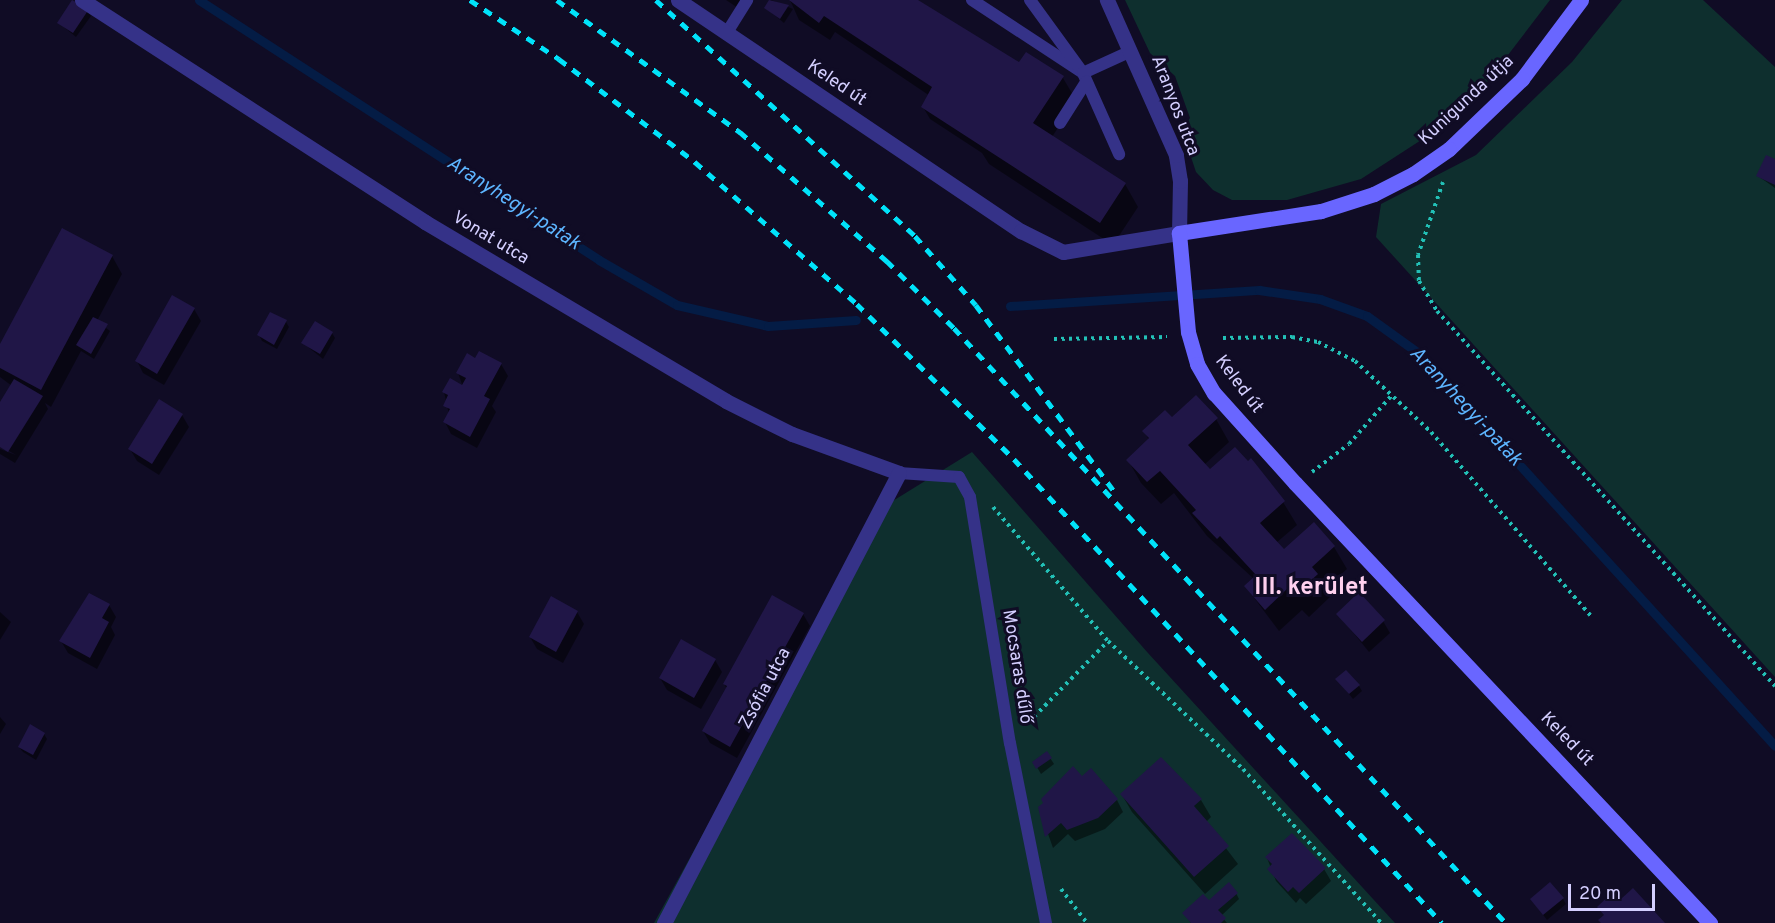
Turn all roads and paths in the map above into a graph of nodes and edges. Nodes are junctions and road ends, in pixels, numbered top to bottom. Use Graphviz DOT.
graph roads {
  1 [pos="82,0"];
  2 [pos="678,0"];
  3 [pos="747,0"];
  4 [pos="972,0"];
  5 [pos="1030,0"];
  6 [pos="1107,0"];
  7 [pos="1581,0"];
  8 [pos="726,34"];
  9 [pos="1131,51"];
  10 [pos="1085,78"];
  11 [pos="1060,123"];
  12 [pos="1449,149"];
  13 [pos="1119,154"];
  14 [pos="1179,233"];
  15 [pos="1188,334"];
  16 [pos="1054,339"];
  17 [pos="1223,339"];
  18 [pos="1393,394"];
  19 [pos="900,472"];
  20 [pos="959,477"];
  21 [pos="1295,483"];
  22 [pos="1592,617"];
  23 [pos="1108,641"];
  24 [pos="1775,686"];
  25 [pos="1011,743"];
  26 [pos="664,923"];
  27 [pos="1046,923"];
  28 [pos="1381,923"];
  29 [pos="1710,923"];
  1 -- 19 [label="street, Vonat utca"];
  2 -- 8 [label="street, Keled út"];
  3 -- 8 [label="lane"];
  4 -- 10 [label="lane"];
  5 -- 10 [label="lane"];
  6 -- 9 [label="street, Aranyos utca"];
  7 -- 12 [label="street, Kunigunda útja"];
  8 -- 14 [label="street, Keled út"];
  9 -- 10 [label="lane"];
  9 -- 14 [label="street, Aranyos utca"];
  10 -- 11 [label="lane"];
  10 -- 13 [label="lane"];
  12 -- 14 [label="street, Kunigunda útja"];
  12 -- 24 [label="path"];
  14 -- 15 [label="street, Keled út"];
  15 -- 16 [label="path"];
  15 -- 21 [label="street, Keled út"];
  17 -- 18 [label="path"];
  18 -- 21 [label="path"];
  18 -- 22 [label="path"];
  19 -- 20 [label="lane"];
  19 -- 26 [label="street, Zsófia utca"];
  20 -- 23 [label="path"];
  20 -- 25 [label="lane, Mocsaras dűlő"];
  21 -- 29 [label="street, Keled út"];
  23 -- 25 [label="path"];
  23 -- 28 [label="path"];
  25 -- 27 [label="lane, Mocsaras dűlő"];
}
